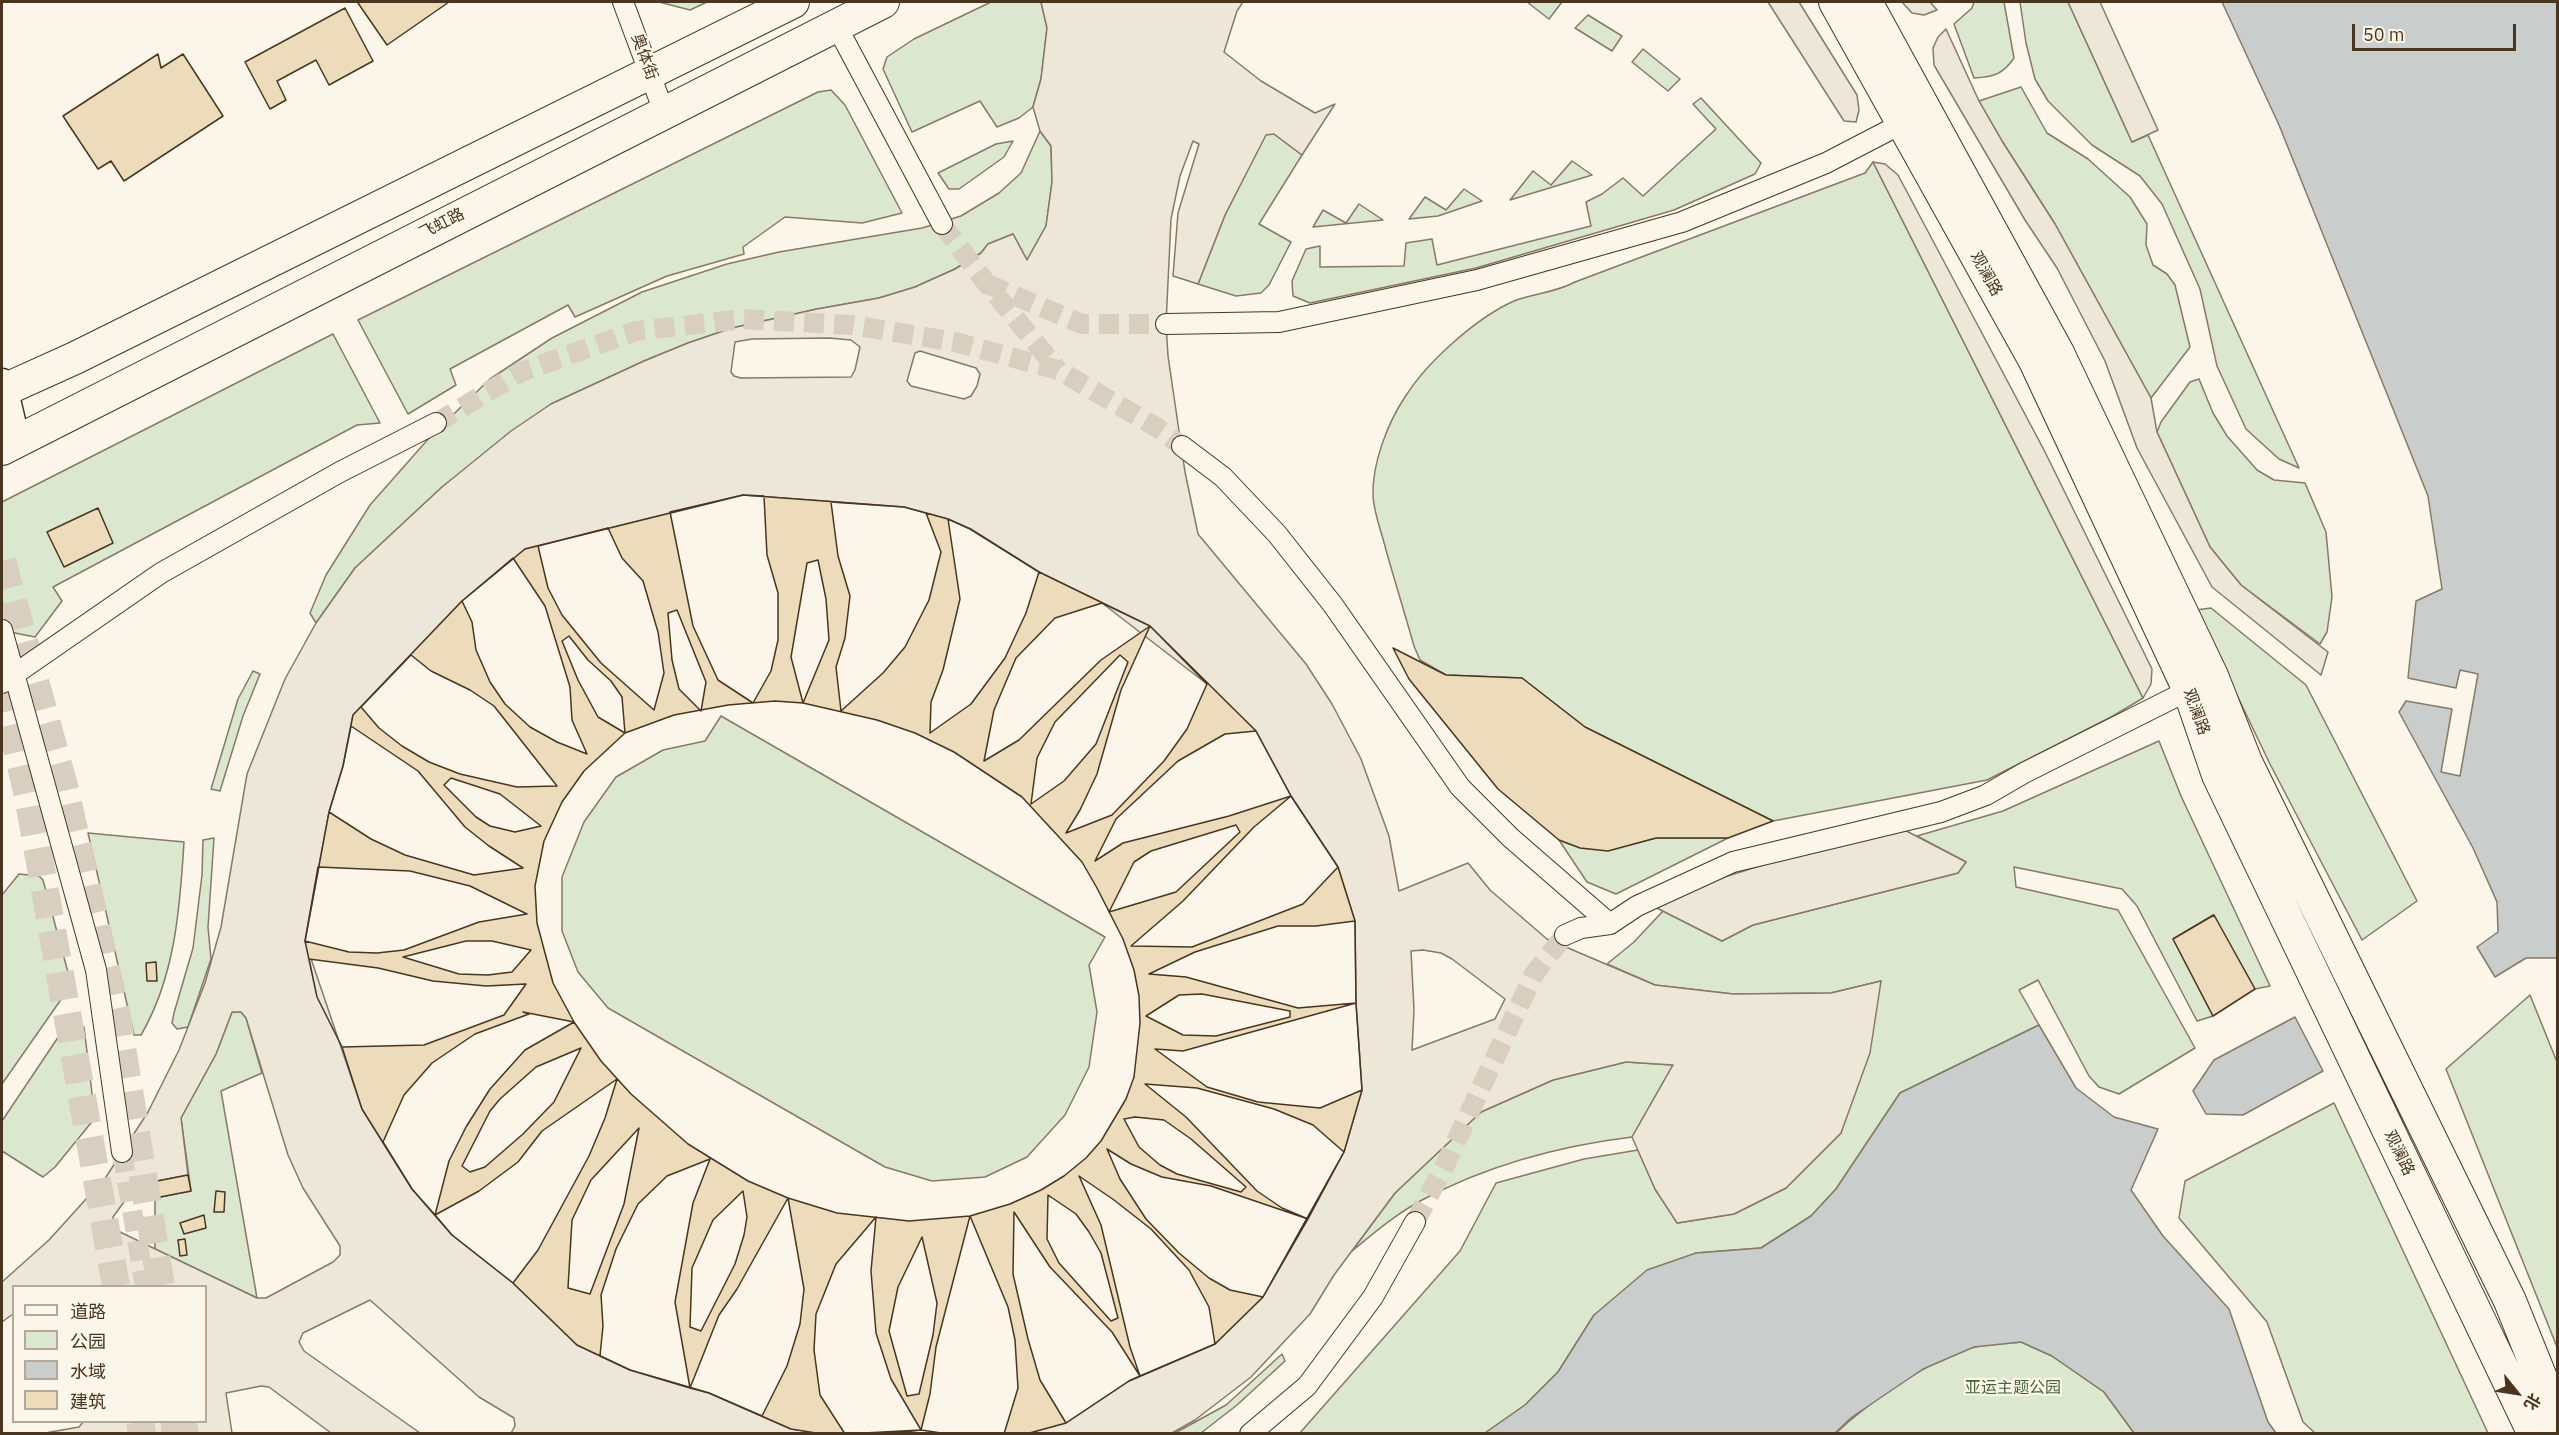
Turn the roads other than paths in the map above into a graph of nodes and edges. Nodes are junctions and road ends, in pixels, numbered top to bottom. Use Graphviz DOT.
graph roads {
  1 [pos="623,2"];
  2 [pos="793,2"];
  3 [pos="883,2"];
  4 [pos="1835,2"];
  5 [pos="1866,2"];
  6 [pos="836,25"];
  7 [pos="649,72"];
  8 [pos="664,112"];
  9 [pos="1903,123"];
  10 [pos="942,224"];
  11 [pos="1167,324"];
  12 [pos="2,388"];
  13 [pos="436,423"];
  14 [pos="9,446"];
  15 [pos="1182,446"];
  16 [pos="2,630"];
  17 [pos="8,679"];
  18 [pos="2189,690"];
  19 [pos="1610,924"];
  20 [pos="1565,935"];
  21 [pos="122,1152"];
  22 [pos="1415,1222"];
  23 [pos="2558,1420"];
  24 [pos="1250,1434"];
  25 [pos="2534,1434"];
  1 -- 7 [label="street, 奥体街"];
  2 -- 7 [label="main road"];
  3 -- 6 [label="main road, 飞虹路"];
  4 -- 9 [label="main road, 观澜路"];
  5 -- 23 [label="main road, 观澜路"];
  6 -- 8 [label="main road, 飞虹路"];
  6 -- 10 [label="street"];
  7 -- 8 [label="street, 奥体街"];
  7 -- 12 [label="main road"];
  8 -- 14 [label="main road, 飞虹路"];
  9 -- 11 [label="street"];
  9 -- 18 [label="main road, 观澜路"];
  12 -- 14 [label="main road"];
  13 -- 17 [label="street"];
  15 -- 19 [label="street"];
  16 -- 17 [label="street"];
  17 -- 21 [label="street"];
  18 -- 19 [label="street"];
  18 -- 25 [label="main road, 观澜路"];
  19 -- 20 [label="street"];
  22 -- 24 [label="street"];
}
